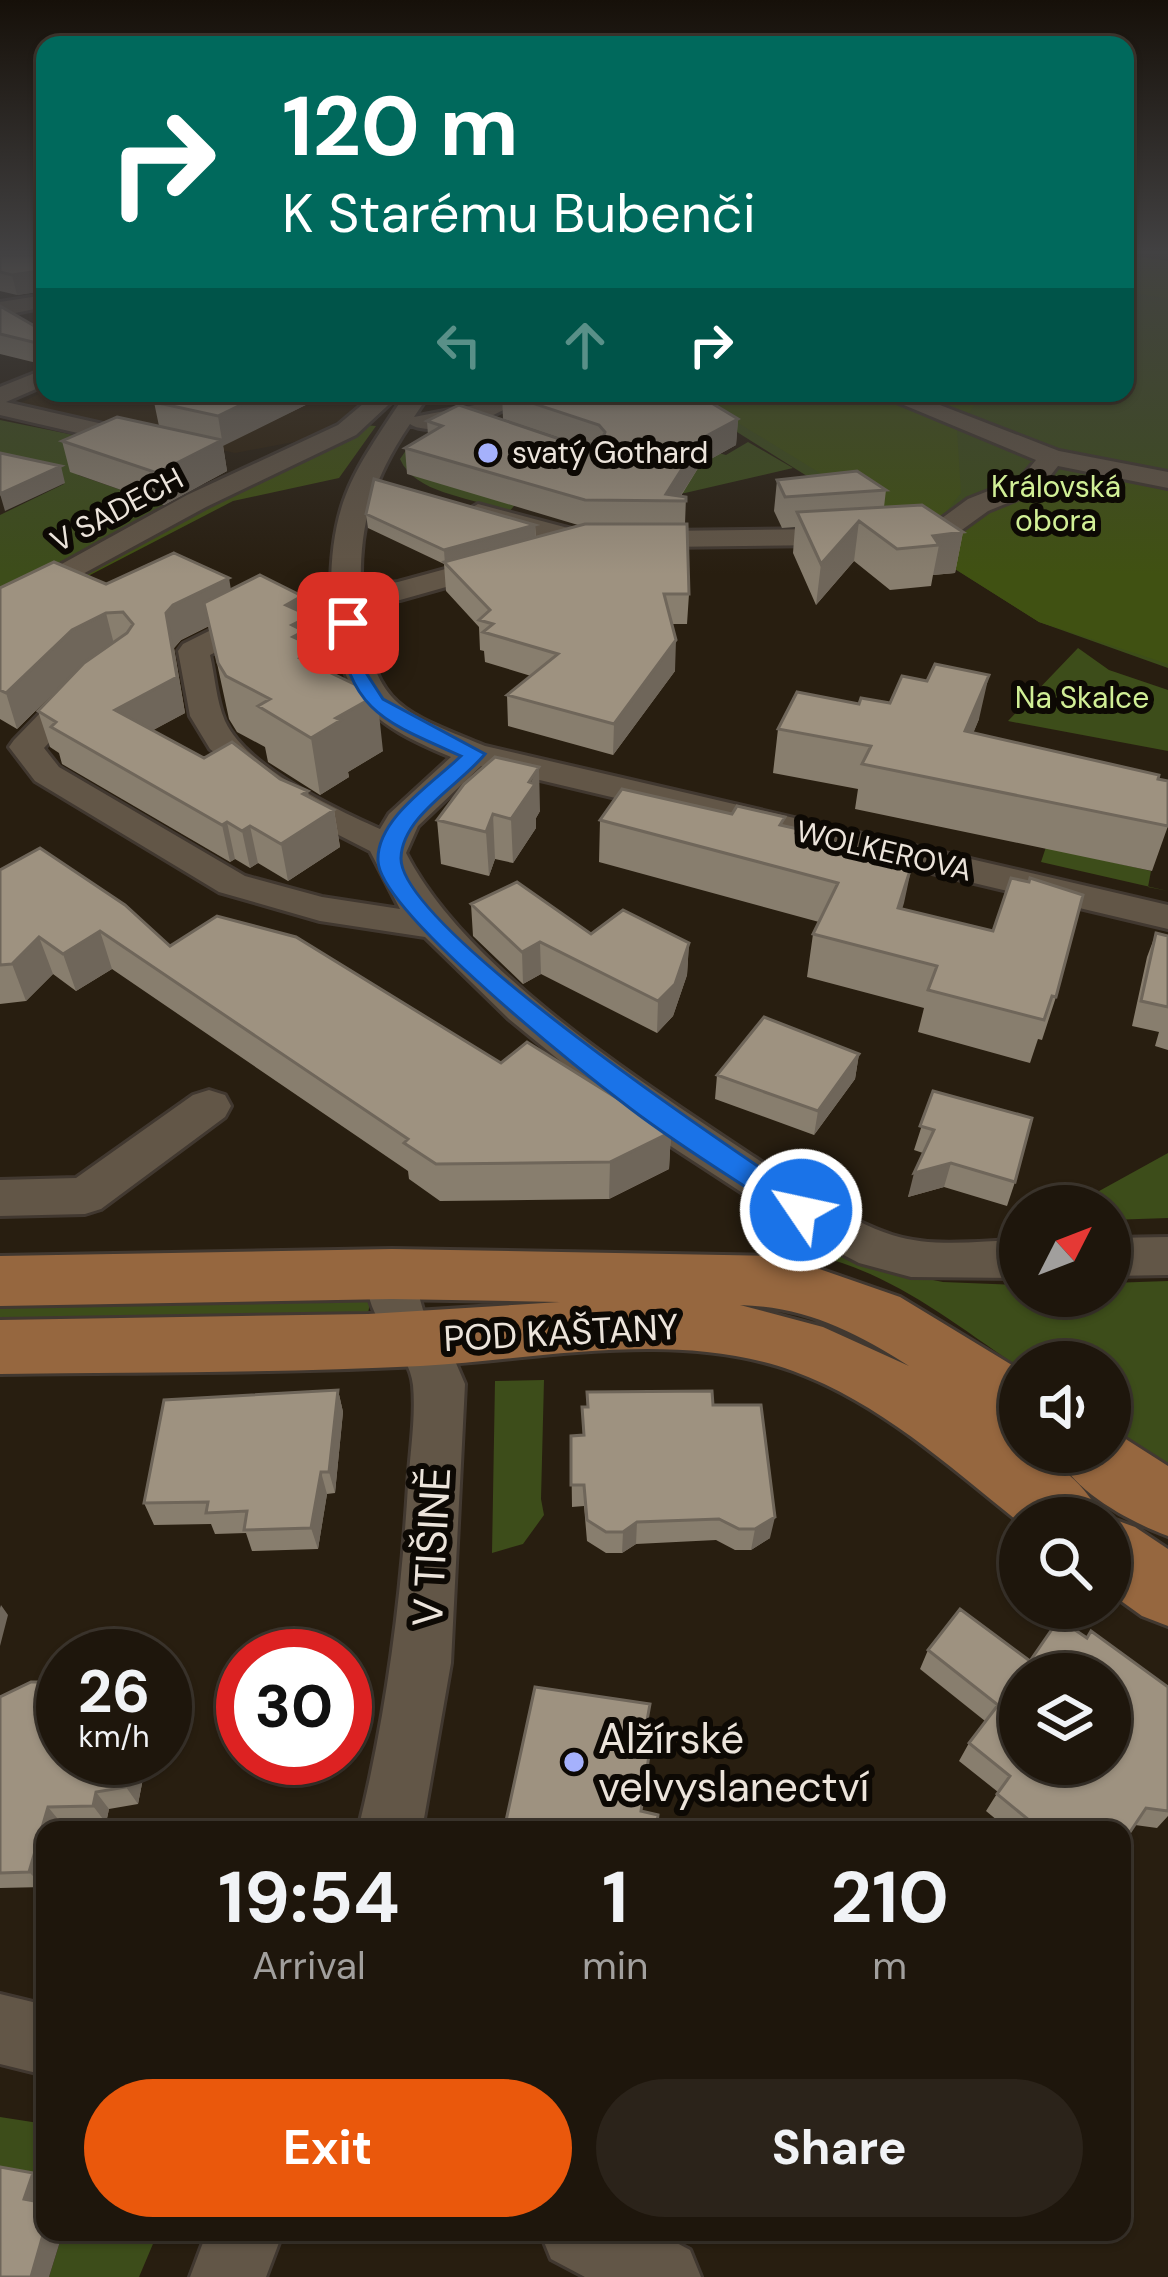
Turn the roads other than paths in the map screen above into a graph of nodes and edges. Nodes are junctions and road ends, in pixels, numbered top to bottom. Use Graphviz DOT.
graph roads {
  1 [pos="36,380"];
  2 [pos="0,396"];
  3 [pos="382,402"];
  4 [pos="412,402"];
  5 [pos="524,402"];
  6 [pos="910,402"];
  7 [pos="465,405"];
  8 [pos="0,408"];
  9 [pos="396,428"];
  10 [pos="501,431"];
  11 [pos="171,446"];
  12 [pos="218,457"];
  13 [pos="1052,457"];
  14 [pos="265,467"];
  15 [pos="366,475"];
  16 [pos="1168,480"];
  17 [pos="397,486"];
  18 [pos="453,504"];
  19 [pos="582,540"];
  20 [pos="347,598"];
  21 [pos="0,610"];
  22 [pos="122,659"];
  23 [pos="474,754"];
  24 [pos="389,844"];
  25 [pos="1168,917"];
  26 [pos="432,926"];
  27 [pos="209,1106"];
  28 [pos="0,1198"];
  29 [pos="1168,1256"];
  30 [pos="1131,1257"];
  31 [pos="999,1259"];
  32 [pos="392,1274"];
  33 [pos="0,1281"];
  34 [pos="414,1339"];
  35 [pos="0,1348"];
  36 [pos="999,1392"];
  37 [pos="1121,1473"];
  38 [pos="1040,1497"];
  39 [pos="1168,1504"];
  40 [pos="1131,1565"];
  41 [pos="1168,1591"];
  42 [pos="392,1821"];
  43 [pos="0,2030"];
  44 [pos="36,2038"];
  45 [pos="241,2241"];
  46 [pos="595,2241"];
  47 [pos="227,2277"];
  48 [pos="663,2277"];
  1 -- 2 [label="street"];
  3 -- 14 [label="street, V SADECH"];
  4 -- 9 [label="street, WOLKEROVA"];
  5 -- 7 [label="street"];
  6 -- 13 [label="street"];
  7 -- 9 [label="street"];
  7 -- 10 [label="street"];
  8 -- 11 [label="street"];
  9 -- 15 [label="street, WOLKEROVA"];
  12 -- 14 [label="street"];
  13 -- 16 [label="street"];
  13 -- 19 [label="street"];
  14 -- 21 [label="street, V SADECH"];
  15 -- 17 [label="street"];
  15 -- 20 [label="street, WOLKEROVA"];
  18 -- 19 [label="street"];
  19 -- 20 [label="street"];
  20 -- 23 [label="street, WOLKEROVA"];
  20 -- 24 [label="street"];
  22 -- 26 [label="street"];
  23 -- 24 [label="street"];
  23 -- 25 [label="street, WOLKEROVA"];
  24 -- 26 [label="street"];
  26 -- 31 [label="street"];
  27 -- 28 [label="street"];
  29 -- 30 [label="street"];
  32 -- 33 [label="main road, POD KAŠTANY"];
  32 -- 34 [label="street, V TIŠINĚ"];
  32 -- 36 [label="main road, POD KAŠTANY"];
  34 -- 35 [label="main road, POD KAŠTANY"];
  34 -- 38 [label="main road, POD KAŠTANY"];
  34 -- 42 [label="street, V TIŠINĚ"];
  37 -- 39 [label="main road"];
  40 -- 41 [label="main road"];
  43 -- 44 [label="street"];
  45 -- 47 [label="street"];
  46 -- 48 [label="street"];
}
